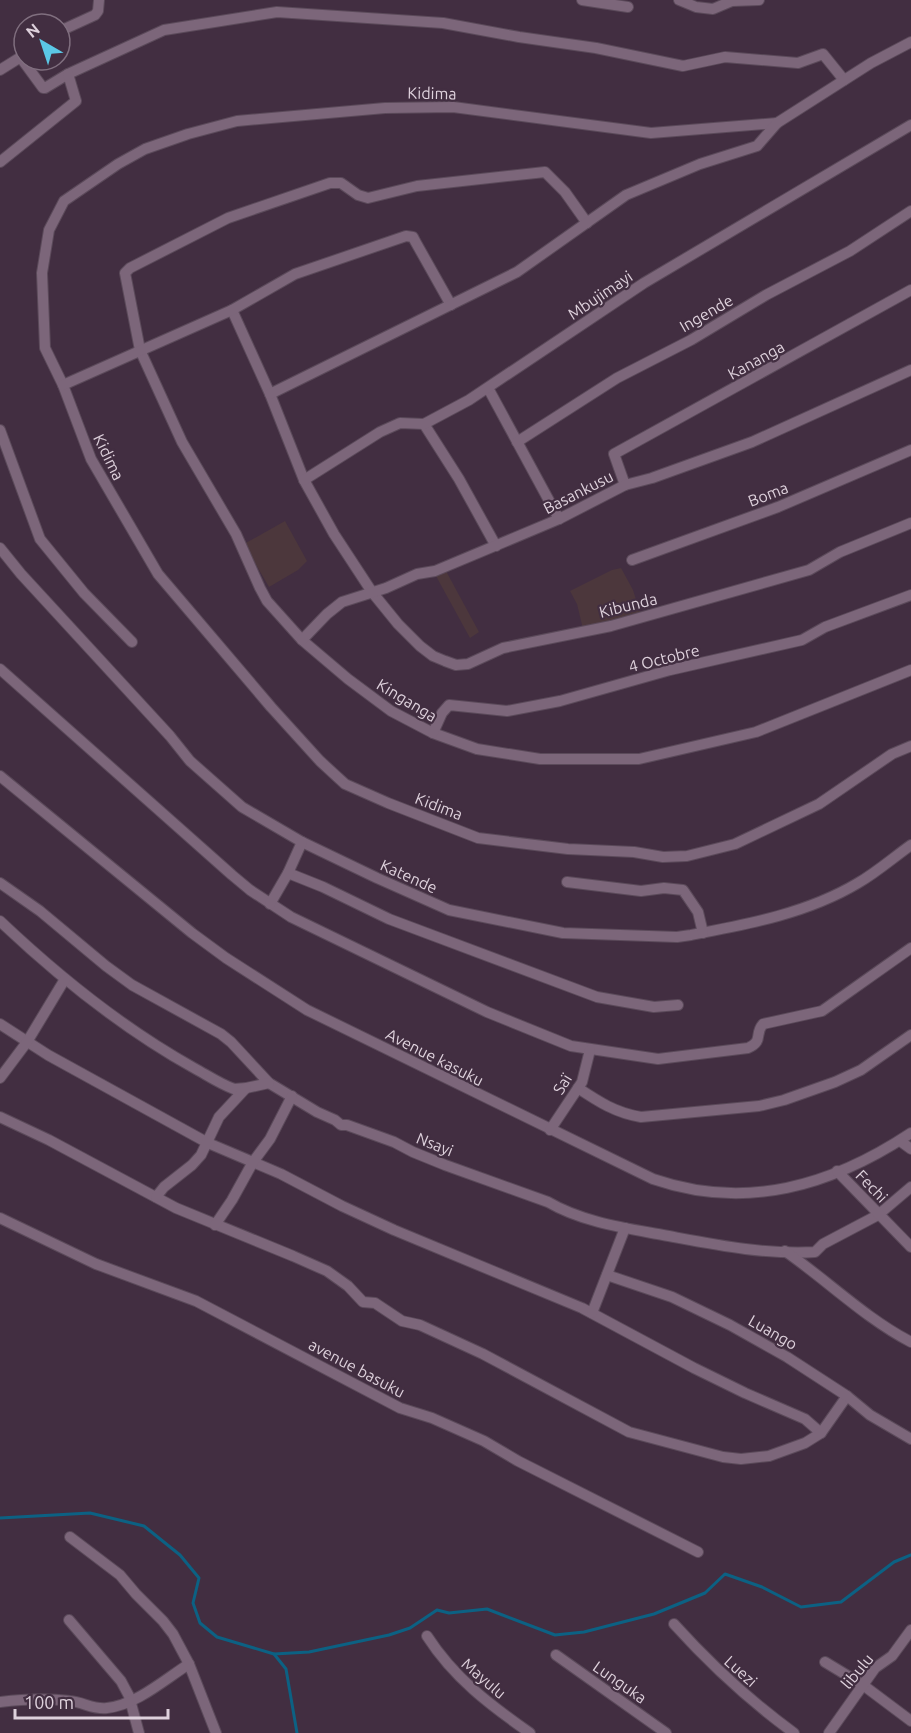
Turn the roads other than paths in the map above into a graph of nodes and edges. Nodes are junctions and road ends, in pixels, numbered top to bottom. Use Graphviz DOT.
graph roads {
  1 [pos="99,0"];
  2 [pos="582,0"];
  3 [pos="679,0"];
  4 [pos="759,0"];
  5 [pos="628,7"];
  6 [pos="72,26"];
  7 [pos="911,42"];
  8 [pos="32,72"];
  9 [pos="68,74"];
  10 [pos="844,80"];
  11 [pos="777,123"];
  12 [pos="911,125"];
  13 [pos="0,162"];
  14 [pos="911,211"];
  15 [pos="587,223"];
  16 [pos="911,290"];
  17 [pos="451,305"];
  18 [pos="232,310"];
  19 [pos="140,350"];
  20 [pos="911,370"];
  21 [pos="63,385"];
  22 [pos="488,388"];
  23 [pos="270,394"];
  24 [pos="424,424"];
  25 [pos="0,430"];
  26 [pos="518,442"];
  27 [pos="911,450"];
  28 [pos="304,480"];
  29 [pos="625,485"];
  30 [pos="560,519"];
  31 [pos="911,523"];
  32 [pos="496,546"];
  33 [pos="0,548"];
  34 [pos="632,560"];
  35 [pos="372,592"];
  36 [pos="911,595"];
  37 [pos="302,640"];
  38 [pos="132,642"];
  39 [pos="0,669"];
  40 [pos="911,670"];
  41 [pos="433,733"];
  42 [pos="911,746"];
  43 [pos="0,776"];
  44 [pos="302,842"];
  45 [pos="911,845"];
  46 [pos="288,873"];
  47 [pos="567,882"];
  48 [pos="0,883"];
  49 [pos="270,904"];
  50 [pos="0,921"];
  51 [pos="703,933"];
  52 [pos="911,948"];
  53 [pos="65,979"];
  54 [pos="678,1005"];
  55 [pos="0,1024"];
  56 [pos="911,1035"];
  57 [pos="27,1042"];
  58 [pos="590,1050"];
  59 [pos="0,1078"];
  60 [pos="269,1083"];
  61 [pos="246,1088"];
  62 [pos="578,1088"];
  63 [pos="292,1096"];
  64 [pos="0,1117"];
  65 [pos="550,1130"];
  66 [pos="911,1133"];
  67 [pos="900,1141"];
  68 [pos="208,1143"];
  69 [pos="911,1149"];
  70 [pos="252,1162"];
  71 [pos="837,1172"];
  72 [pos="911,1187"];
  73 [pos="156,1197"];
  74 [pos="878,1215"];
  75 [pos="0,1218"];
  76 [pos="215,1225"];
  77 [pos="625,1228"];
  78 [pos="911,1247"];
  79 [pos="785,1251"];
  80 [pos="607,1275"];
  81 [pos="592,1313"];
  82 [pos="911,1342"];
  83 [pos="847,1396"];
  84 [pos="821,1433"];
  85 [pos="911,1439"];
  86 [pos="70,1537"];
  87 [pos="698,1552"];
  88 [pos="69,1620"];
  89 [pos="674,1624"];
  90 [pos="911,1630"];
  91 [pos="427,1636"];
  92 [pos="911,1645"];
  93 [pos="556,1655"];
  94 [pos="892,1656"];
  95 [pos="825,1662"];
  96 [pos="189,1664"];
  97 [pos="863,1685"];
  98 [pos="130,1701"];
  99 [pos="0,1702"];
  100 [pos="911,1721"];
  101 [pos="139,1733"];
  102 [pos="216,1733"];
  103 [pos="530,1733"];
  104 [pos="666,1733"];
  105 [pos="794,1733"];
  106 [pos="830,1733"];
  1 -- 6 [label="street"];
  2 -- 5 [label="street"];
  3 -- 4 [label="street"];
  7 -- 10 [label="street"];
  8 -- 9 [label="street"];
  9 -- 10 [label="street"];
  9 -- 13 [label="street"];
  10 -- 11 [label="street"];
  11 -- 15 [label="street"];
  11 -- 21 [label="street, Kidima"];
  12 -- 22 [label="street, Mbujimayi"];
  14 -- 26 [label="street, Ingende"];
  15 -- 17 [label="street"];
  15 -- 19 [label="street, Kinganga"];
  16 -- 29 [label="street, Kananga"];
  17 -- 18 [label="street"];
  17 -- 23 [label="street"];
  18 -- 19 [label="street"];
  18 -- 23 [label="street, Kibunda"];
  19 -- 21 [label="street"];
  19 -- 37 [label="street, Kinganga"];
  20 -- 29 [label="street, Basankusu"];
  21 -- 42 [label="street, Kidima"];
  22 -- 24 [label="street, Mbujimayi"];
  22 -- 26 [label="street"];
  23 -- 28 [label="street, Kibunda"];
  24 -- 28 [label="street, Mbujimayi"];
  24 -- 32 [label="street"];
  25 -- 38 [label="street"];
  26 -- 30 [label="street"];
  27 -- 34 [label="street, Boma"];
  28 -- 35 [label="street, Kibunda"];
  29 -- 30 [label="street, Basankusu"];
  30 -- 32 [label="street, Basankusu"];
  31 -- 35 [label="street, Kibunda"];
  32 -- 35 [label="street, Basankusu"];
  33 -- 44 [label="street, Katende"];
  35 -- 37 [label="street, Basankusu"];
  36 -- 41 [label="street, 4 Octobre"];
  37 -- 41 [label="street, Kinganga"];
  39 -- 49 [label="street"];
  40 -- 41 [label="street, Kinganga"];
  43 -- 65 [label="street, Avenue kasuku"];
  44 -- 46 [label="street"];
  44 -- 51 [label="street, Katende"];
  45 -- 51 [label="street, Katende"];
  46 -- 49 [label="street"];
  46 -- 54 [label="street"];
  47 -- 51 [label="street"];
  48 -- 60 [label="street, Nsayi"];
  49 -- 58 [label="street"];
  50 -- 53 [label="street"];
  52 -- 58 [label="street"];
  53 -- 57 [label="street"];
  53 -- 61 [label="street"];
  55 -- 57 [label="street"];
  56 -- 62 [label="street"];
  57 -- 59 [label="street"];
  57 -- 68 [label="street"];
  58 -- 62 [label="street, Saï"];
  60 -- 61 [label="street"];
  60 -- 63 [label="street, Nsayi"];
  61 -- 68 [label="street"];
  62 -- 65 [label="street, Saï"];
  63 -- 70 [label="street"];
  63 -- 77 [label="street, Nsayi"];
  64 -- 73 [label="street"];
  65 -- 71 [label="street, Avenue kasuku"];
  66 -- 67 [label="street, Avenue kasuku"];
  67 -- 69 [label="street"];
  67 -- 71 [label="street, Avenue kasuku"];
  68 -- 70 [label="street"];
  68 -- 73 [label="street"];
  70 -- 76 [label="street"];
  70 -- 81 [label="street"];
  71 -- 74 [label="street, Fechi"];
  72 -- 74 [label="street, Nsayi"];
  73 -- 76 [label="street"];
  74 -- 78 [label="street, Fechi"];
  74 -- 79 [label="street, Nsayi"];
  75 -- 87 [label="street, avenue basuku"];
  76 -- 84 [label="street"];
  77 -- 79 [label="street, Nsayi"];
  77 -- 80 [label="street"];
  79 -- 82 [label="street"];
  80 -- 81 [label="street"];
  80 -- 83 [label="street, Luango"];
  81 -- 84 [label="street"];
  83 -- 84 [label="street"];
  83 -- 85 [label="street, Luango"];
  86 -- 96 [label="street"];
  88 -- 98 [label="street"];
  89 -- 105 [label="street, Luezi"];
  90 -- 94 [label="street, libulu"];
  91 -- 103 [label="street, Mayulu"];
  92 -- 94 [label="street"];
  93 -- 104 [label="street, Lunguka"];
  94 -- 97 [label="street, libulu"];
  95 -- 97 [label="street"];
  96 -- 98 [label="street"];
  96 -- 102 [label="street"];
  97 -- 100 [label="street"];
  97 -- 106 [label="street, libulu"];
  98 -- 99 [label="street"];
  98 -- 101 [label="street"];
}
